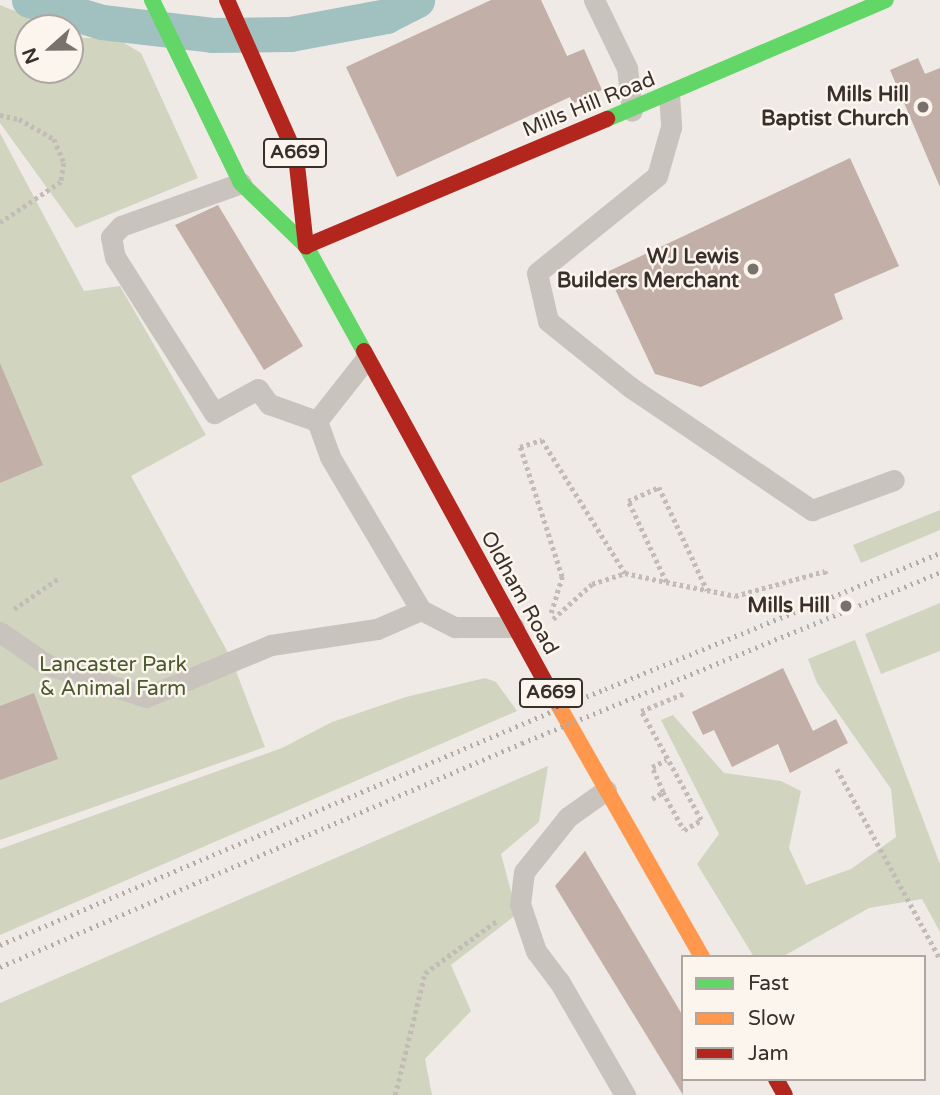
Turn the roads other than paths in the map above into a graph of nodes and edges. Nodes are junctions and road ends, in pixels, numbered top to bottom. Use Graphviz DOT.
graph roads {
  1 [pos="152,0"];
  2 [pos="228,0"];
  3 [pos="594,0"];
  4 [pos="886,0"];
  5 [pos="669,95"];
  6 [pos="632,111"];
  7 [pos="241,183"];
  8 [pos="306,246"];
  9 [pos="365,360"];
  10 [pos="317,421"];
  11 [pos="894,480"];
  12 [pos="421,610"];
  13 [pos="4,623"];
  14 [pos="514,627"];
  15 [pos="606,790"];
  16 [pos="701,955"];
  17 [pos="625,1095"];
  1 -- 7 [label="main road, A669"];
  2 -- 8 [label="main road, A669"];
  3 -- 6 [label="lane"];
  4 -- 5 [label="main road, Mills Hill Road"];
  5 -- 6 [label="main road, Mills Hill Road"];
  5 -- 11 [label="lane"];
  6 -- 8 [label="main road, Mills Hill Road"];
  7 -- 8 [label="main road, A669"];
  7 -- 10 [label="lane"];
  8 -- 9 [label="main road, Oldham Road / A669"];
  9 -- 10 [label="lane"];
  9 -- 14 [label="main road, Oldham Road / A669"];
  10 -- 12 [label="lane"];
  12 -- 13 [label="lane"];
  12 -- 14 [label="lane"];
  14 -- 15 [label="main road, Oldham Road / A669"];
  15 -- 16 [label="main road, Oldham Road / A669"];
  15 -- 17 [label="lane"];
}
